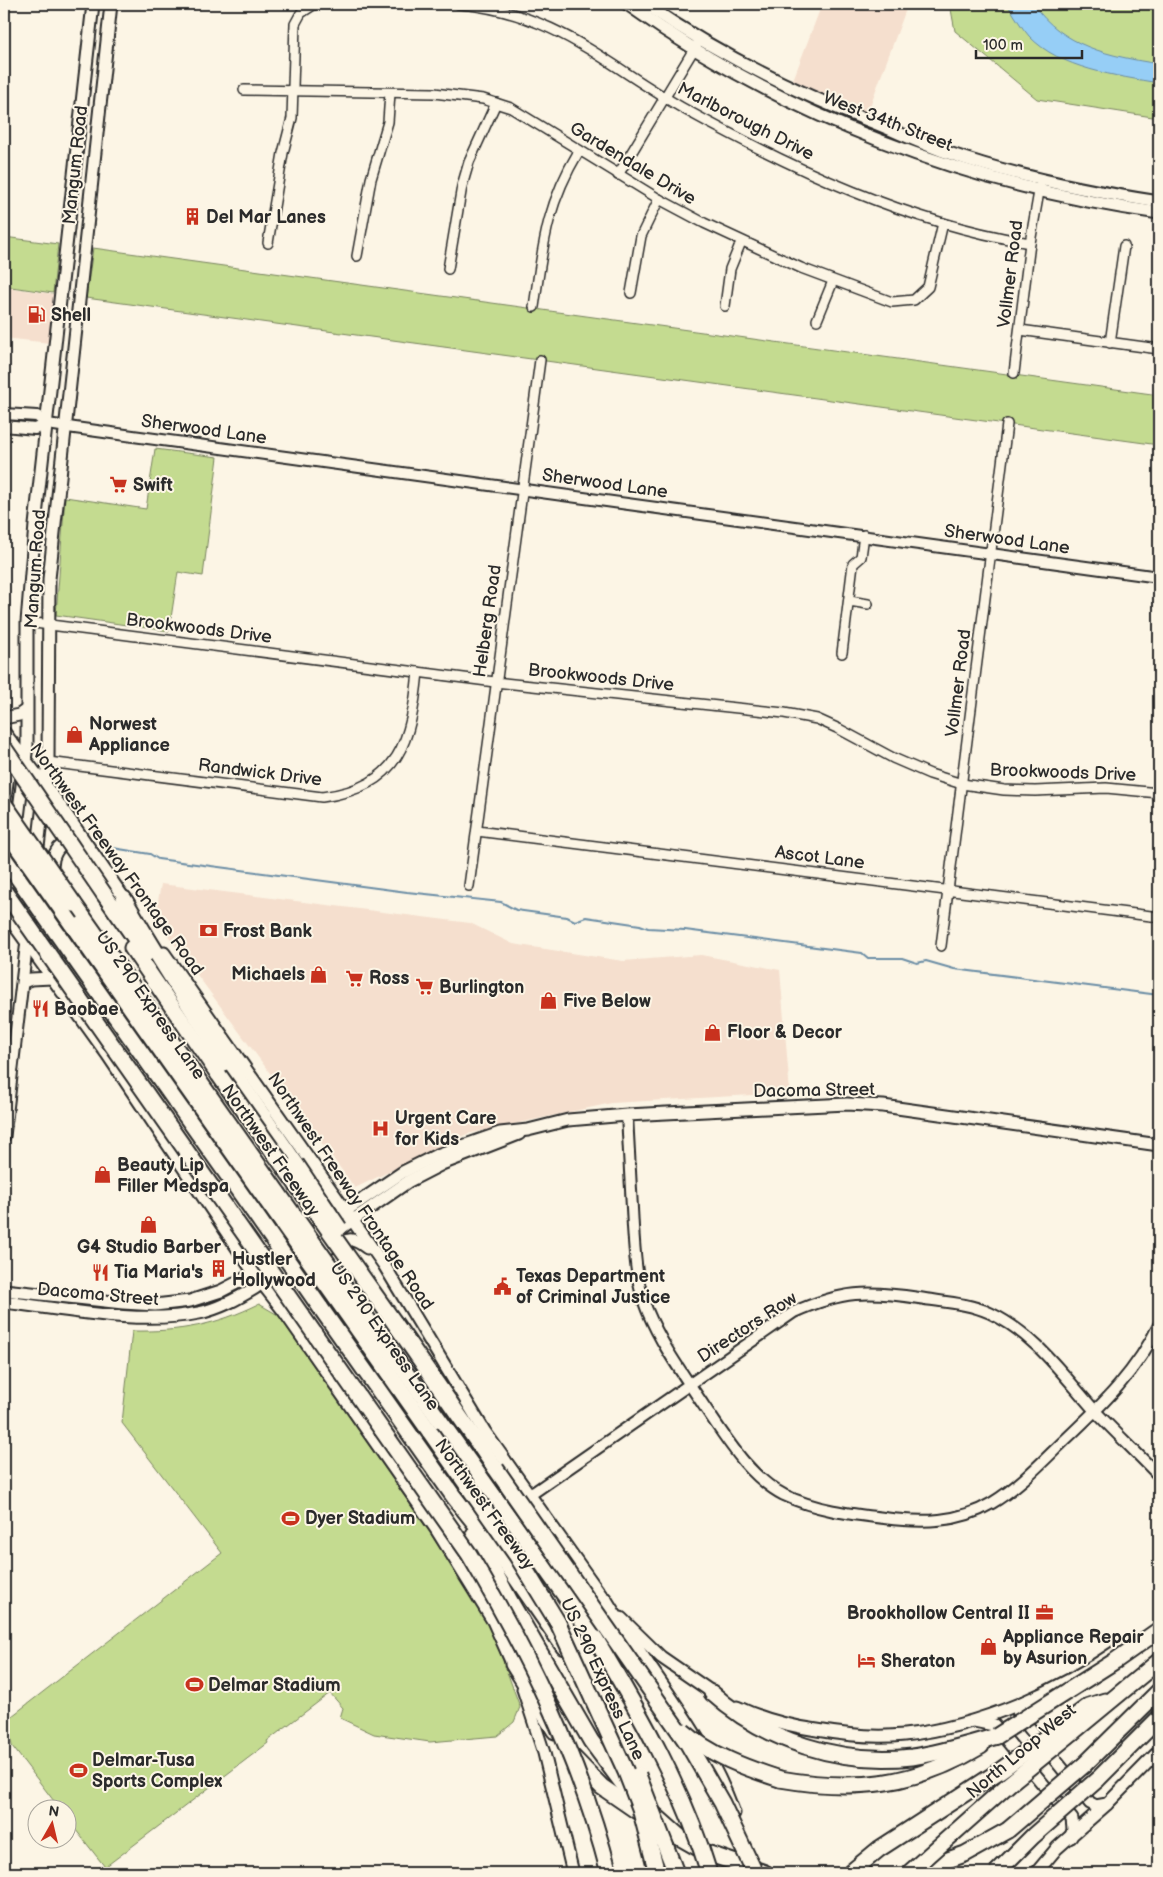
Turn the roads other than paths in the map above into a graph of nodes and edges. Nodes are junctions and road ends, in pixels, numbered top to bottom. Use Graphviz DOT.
graph roads {
  1 [pos="93,4"];
  2 [pos="111,4"];
  3 [pos="315,4"];
  4 [pos="459,4"];
  5 [pos="627,4"];
  6 [pos="645,4"];
  7 [pos="697,44"];
  8 [pos="85,78"];
  9 [pos="102,80"];
  10 [pos="244,90"];
  11 [pos="294,92"];
  12 [pos="390,93"];
  13 [pos="666,98"];
  14 [pos="496,103"];
  15 [pos="579,151"];
  16 [pos="618,175"];
  17 [pos="1040,185"];
  18 [pos="659,199"];
  19 [pos="1159,202"];
  20 [pos="1159,213"];
  21 [pos="943,223"];
  22 [pos="741,242"];
  23 [pos="268,243"];
  24 [pos="1030,243"];
  25 [pos="1124,246"];
  26 [pos="357,256"];
  27 [pos="448,270"];
  28 [pos="833,281"];
  29 [pos="631,293"];
  30 [pos="725,306"];
  31 [pos="534,307"];
  32 [pos="817,320"];
  33 [pos="59,324"];
  34 [pos="75,327"];
  35 [pos="1020,330"];
  36 [pos="1110,343"];
  37 [pos="1159,349"];
  38 [pos="540,360"];
  39 [pos="1014,373"];
  40 [pos="4,414"];
  41 [pos="47,424"];
  42 [pos="1007,424"];
  43 [pos="4,426"];
  44 [pos="64,426"];
  45 [pos="522,488"];
  46 [pos="36,525"];
  47 [pos="54,527"];
  48 [pos="864,535"];
  49 [pos="991,553"];
  50 [pos="1159,577"];
  51 [pos="849,601"];
  52 [pos="868,604"];
  53 [pos="27,622"];
  54 [pos="48,625"];
  55 [pos="842,653"];
  56 [pos="418,672"];
  57 [pos="495,682"];
  58 [pos="26,710"];
  59 [pos="4,718"];
  60 [pos="5,739"];
  61 [pos="25,762"];
  62 [pos="48,762"];
  63 [pos="4,766"];
  64 [pos="962,784"];
  65 [pos="46,789"];
  66 [pos="1159,793"];
  67 [pos="4,805"];
  68 [pos="4,828"];
  69 [pos="477,831"];
  70 [pos="87,845"];
  71 [pos="4,858"];
  72 [pos="469,886"];
  73 [pos="948,890"];
  74 [pos="4,891"];
  75 [pos="124,898"];
  76 [pos="5,912"];
  77 [pos="1159,917"];
  78 [pos="4,931"];
  79 [pos="27,945"];
  80 [pos="941,946"];
  81 [pos="44,968"];
  82 [pos="52,978"];
  83 [pos="23,982"];
  84 [pos="10,1050"];
  85 [pos="219,1075"];
  86 [pos="627,1115"];
  87 [pos="4,1136"];
  88 [pos="1159,1145"];
  89 [pos="273,1197"];
  90 [pos="348,1215"];
  91 [pos="378,1257"];
  92 [pos="254,1273"];
  93 [pos="262,1283"];
  94 [pos="4,1290"];
  95 [pos="4,1302"];
  96 [pos="394,1322"];
  97 [pos="1159,1325"];
  98 [pos="317,1359"];
  99 [pos="689,1384"];
  100 [pos="1095,1411"];
  101 [pos="1159,1476"];
  102 [pos="530,1495"];
  103 [pos="454,1497"];
  104 [pos="604,1600"];
  105 [pos="1159,1621"];
  106 [pos="1159,1630"];
  107 [pos="595,1638"];
  108 [pos="1159,1661"];
  109 [pos="513,1664"];
  110 [pos="1159,1691"];
  111 [pos="712,1694"];
  112 [pos="1024,1702"];
  113 [pos="1159,1718"];
  114 [pos="969,1721"];
  115 [pos="1069,1728"];
  116 [pos="997,1736"];
  117 [pos="1159,1751"];
  118 [pos="1107,1804"];
  119 [pos="1071,1837"];
  120 [pos="681,1838"];
  121 [pos="573,1873"];
  122 [pos="609,1873"];
  123 [pos="657,1873"];
  124 [pos="676,1873"];
  125 [pos="709,1873"];
  126 [pos="749,1873"];
  127 [pos="754,1873"];
  128 [pos="764,1873"];
  129 [pos="850,1873"];
  130 [pos="910,1873"];
  131 [pos="996,1873"];
  132 [pos="1036,1873"];
  1 -- 8 [label="main road, Mangum Road"];
  2 -- 9 [label="main road, Mangum Road"];
  3 -- 11 [label="street"];
  4 -- 13 [label="street, Marlborough Drive"];
  5 -- 7 [label="main road, West 34th Street"];
  6 -- 7 [label="main road, West 34th Street"];
  7 -- 13 [label="street"];
  7 -- 17 [label="main road, West 34th Street"];
  8 -- 9 [label="main road"];
  8 -- 33 [label="main road, Mangum Road"];
  9 -- 34 [label="main road, Mangum Road"];
  10 -- 11 [label="street, Gardendale Drive"];
  11 -- 12 [label="street, Gardendale Drive"];
  11 -- 23 [label="street"];
  12 -- 14 [label="street, Gardendale Drive"];
  12 -- 26 [label="street"];
  13 -- 16 [label="street"];
  13 -- 21 [label="street, Marlborough Drive"];
  14 -- 15 [label="street, Gardendale Drive"];
  14 -- 27 [label="street"];
  15 -- 16 [label="street, Gardendale Drive"];
  15 -- 31 [label="street"];
  16 -- 18 [label="street, Gardendale Drive"];
  17 -- 19 [label="main road, West 34th Street"];
  17 -- 20 [label="main road, West 34th Street"];
  17 -- 24 [label="street, Vollmer Road"];
  18 -- 22 [label="street, Gardendale Drive"];
  18 -- 29 [label="street"];
  21 -- 24 [label="street, Marlborough Drive"];
  21 -- 28 [label="street, Gardendale Drive"];
  22 -- 28 [label="street, Gardendale Drive"];
  22 -- 30 [label="street"];
  24 -- 35 [label="street, Vollmer Road"];
  25 -- 36 [label="street"];
  28 -- 32 [label="street"];
  33 -- 34 [label="main road"];
  33 -- 41 [label="main road, Mangum Road"];
  34 -- 44 [label="main road, Mangum Road"];
  35 -- 36 [label="street"];
  35 -- 39 [label="street, Vollmer Road"];
  36 -- 37 [label="street"];
  38 -- 45 [label="street, Helberg Road"];
  40 -- 41 [label="street, Sherwood Lane"];
  41 -- 43 [label="street, Sherwood Lane"];
  41 -- 44 [label="street, Sherwood Lane"];
  41 -- 46 [label="main road, Mangum Road"];
  42 -- 49 [label="street, Vollmer Road"];
  44 -- 45 [label="street, Sherwood Lane"];
  44 -- 47 [label="main road, Mangum Road"];
  45 -- 48 [label="street, Sherwood Lane"];
  45 -- 57 [label="street, Helberg Road"];
  46 -- 47 [label="main road"];
  46 -- 53 [label="main road, Mangum Road"];
  47 -- 54 [label="main road, Mangum Road"];
  48 -- 49 [label="street, Sherwood Lane"];
  48 -- 51 [label="street"];
  49 -- 50 [label="street, Sherwood Lane"];
  49 -- 64 [label="street, Vollmer Road"];
  51 -- 52 [label="street"];
  51 -- 55 [label="street"];
  53 -- 54 [label="street, Brookwoods Drive"];
  53 -- 58 [label="main road, Mangum Road"];
  54 -- 56 [label="street, Brookwoods Drive"];
  54 -- 62 [label="main road, Mangum Road"];
  56 -- 57 [label="street, Brookwoods Drive"];
  56 -- 62 [label="street, Randwick Drive"];
  57 -- 64 [label="street, Brookwoods Drive"];
  57 -- 69 [label="street, Helberg Road"];
  58 -- 59 [label="main road"];
  58 -- 61 [label="main road, Mangum Road"];
  60 -- 61 [label="main road, Northwest Freeway Frontage Road"];
  60 -- 67 [label="main road"];
  60 -- 85 [label="highway, bridge"];
  61 -- 65 [label="main road, Northwest Freeway Frontage Road"];
  61 -- 76 [label="main road, Mangum Road"];
  62 -- 65 [label="main road, Mangum Road"];
  63 -- 85 [label="highway"];
  64 -- 66 [label="street, Brookwoods Drive"];
  64 -- 73 [label="street, Vollmer Road"];
  65 -- 70 [label="main road, Northwest Freeway Frontage Road"];
  65 -- 79 [label="main road, Mangum Road"];
  67 -- 89 [label="highway, Northwest Freeway, bridge"];
  68 -- 89 [label="highway, US 290 Express Lane, bridge"];
  69 -- 72 [label="street, Helberg Road"];
  69 -- 73 [label="street, Ascot Lane"];
  70 -- 75 [label="main road, Northwest Freeway Frontage Road"];
  70 -- 81 [label="main road"];
  71 -- 103 [label="highway, Northwest Freeway, bridge"];
  73 -- 77 [label="street, Ascot Lane"];
  73 -- 80 [label="street, Vollmer Road"];
  74 -- 122 [label="highway, bridge"];
  75 -- 90 [label="main road, Northwest Freeway Frontage Road"];
  75 -- 96 [label="highway, bridge"];
  76 -- 78 [label="main road, Mangum Road"];
  76 -- 79 [label="main road"];
  79 -- 81 [label="main road"];
  79 -- 83 [label="main road, Mangum Road"];
  81 -- 82 [label="main road"];
  82 -- 83 [label="main road"];
  82 -- 92 [label="main road"];
  83 -- 84 [label="main road, Mangum Road"];
  84 -- 87 [label="main road, Mangum Road"];
  85 -- 96 [label="highway, bridge"];
  86 -- 88 [label="main road, Dacoma Street"];
  86 -- 90 [label="main road, Dacoma Street"];
  86 -- 99 [label="street"];
  89 -- 107 [label="highway, Northwest Freeway, bridge"];
  89 -- 123 [label="highway, US 290 Express Lane, bridge"];
  90 -- 91 [label="main road, Northwest Freeway Frontage Road"];
  90 -- 92 [label="main road, Dacoma Street"];
  90 -- 93 [label="main road, Dacoma Street"];
  91 -- 98 [label="main road"];
  91 -- 102 [label="main road, Northwest Freeway Frontage Road"];
  92 -- 93 [label="main road"];
  92 -- 94 [label="main road, Dacoma Street"];
  93 -- 95 [label="main road, Dacoma Street"];
  93 -- 98 [label="main road"];
  96 -- 127 [label="highway, bridge"];
  97 -- 100 [label="street"];
  98 -- 109 [label="main road"];
  99 -- 100 [label="street, Directors Row"];
  99 -- 100 [label="street"];
  99 -- 102 [label="street, Directors Row"];
  100 -- 101 [label="street, Directors Row"];
  102 -- 104 [label="main road, Northwest Freeway Frontage Road"];
  103 -- 120 [label="highway"];
  103 -- 124 [label="highway, Northwest Freeway, bridge"];
  104 -- 111 [label="main road, Northwest Freeway Frontage Road"];
  104 -- 126 [label="highway, bridge"];
  105 -- 112 [label="main road, Northwest Freeway Frontage Road"];
  106 -- 116 [label="highway, bridge"];
  107 -- 116 [label="highway, bridge"];
  107 -- 125 [label="highway, bridge"];
  108 -- 115 [label="highway, North Loop West"];
  109 -- 120 [label="highway"];
  109 -- 121 [label="main road"];
  110 -- 130 [label="highway, bridge"];
  111 -- 114 [label="main road, Northwest Freeway Frontage Road"];
  111 -- 116 [label="highway"];
  112 -- 114 [label="main road, Northwest Freeway Frontage Road"];
  112 -- 118 [label="main road"];
  113 -- 131 [label="highway, bridge"];
  114 -- 119 [label="main road"];
  115 -- 129 [label="highway, bridge"];
  115 -- 130 [label="highway, North Loop West, bridge"];
  117 -- 118 [label="main road"];
  118 -- 119 [label="main road"];
  119 -- 132 [label="main road"];
  120 -- 128 [label="highway"];
}
